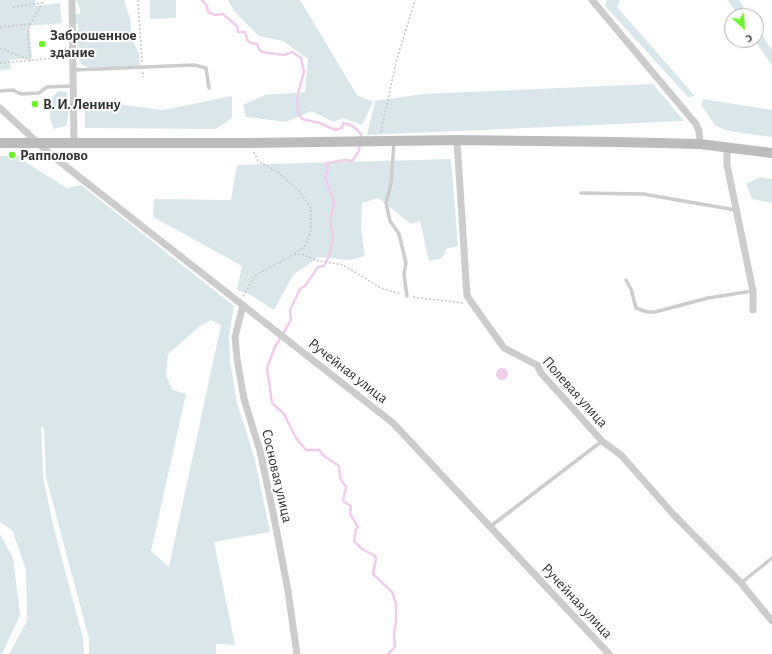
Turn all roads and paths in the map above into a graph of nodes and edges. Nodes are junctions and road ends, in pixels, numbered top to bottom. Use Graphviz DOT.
graph roads {
  1 [pos="44,0"];
  2 [pos="72,0"];
  3 [pos="138,0"];
  4 [pos="415,0"];
  5 [pos="592,0"];
  6 [pos="42,3"];
  7 [pos="13,7"];
  8 [pos="30,24"];
  9 [pos="0,27"];
  10 [pos="0,48"];
  11 [pos="72,57"];
  12 [pos="30,60"];
  13 [pos="0,62"];
  14 [pos="143,67"];
  15 [pos="73,70"];
  16 [pos="73,86"];
  17 [pos="209,88"];
  18 [pos="0,91"];
  19 [pos="0,108"];
  20 [pos="457,140"];
  21 [pos="394,141"];
  22 [pos="380,142"];
  23 [pos="0,143"];
  24 [pos="38,143"];
  25 [pos="74,143"];
  26 [pos="250,143"];
  27 [pos="700,144"];
  28 [pos="727,148"];
  29 [pos="772,154"];
  30 [pos="581,193"];
  31 [pos="737,210"];
  32 [pos="293,255"];
  33 [pos="626,280"];
  34 [pos="753,291"];
  35 [pos="407,296"];
  36 [pos="241,303"];
  37 [pos="472,304"];
  38 [pos="753,310"];
  39 [pos="602,441"];
  40 [pos="491,526"];
  41 [pos="772,558"];
  42 [pos="740,583"];
  43 [pos="772,621"];
  44 [pos="297,654"];
  45 [pos="609,654"];
  1 -- 6 [label="path"];
  2 -- 11 [label="street"];
  3 -- 14 [label="path"];
  4 -- 22 [label="path"];
  5 -- 27 [label="street"];
  6 -- 7 [label="path"];
  6 -- 8 [label="path"];
  8 -- 9 [label="path"];
  8 -- 12 [label="path"];
  10 -- 12 [label="path"];
  11 -- 12 [label="path"];
  11 -- 15 [label="street"];
  12 -- 13 [label="path"];
  14 -- 15 [label="lane"];
  14 -- 17 [label="lane"];
  15 -- 16 [label="street"];
  16 -- 18 [label="lane"];
  16 -- 25 [label="street"];
  19 -- 24 [label="street, Ручейная улица"];
  20 -- 21 [label="main road"];
  20 -- 27 [label="main road"];
  20 -- 37 [label="street, Полевая улица"];
  21 -- 22 [label="main road"];
  21 -- 35 [label="lane"];
  22 -- 26 [label="main road"];
  23 -- 24 [label="main road"];
  24 -- 25 [label="main road"];
  24 -- 36 [label="street, Ручейная улица"];
  25 -- 26 [label="main road"];
  26 -- 32 [label="path"];
  27 -- 28 [label="main road"];
  28 -- 29 [label="main road"];
  28 -- 31 [label="street"];
  30 -- 31 [label="lane"];
  31 -- 34 [label="street"];
  32 -- 35 [label="path"];
  32 -- 36 [label="path"];
  33 -- 34 [label="lane"];
  34 -- 38 [label="street"];
  35 -- 37 [label="path"];
  36 -- 40 [label="street, Ручейная улица"];
  36 -- 44 [label="street, Сосновая улица"];
  37 -- 39 [label="street, Полевая улица"];
  39 -- 40 [label="lane"];
  39 -- 42 [label="street, Полевая улица"];
  40 -- 45 [label="street, Ручейная улица"];
  41 -- 42 [label="lane"];
  42 -- 43 [label="street, Полевая улица"];
}
